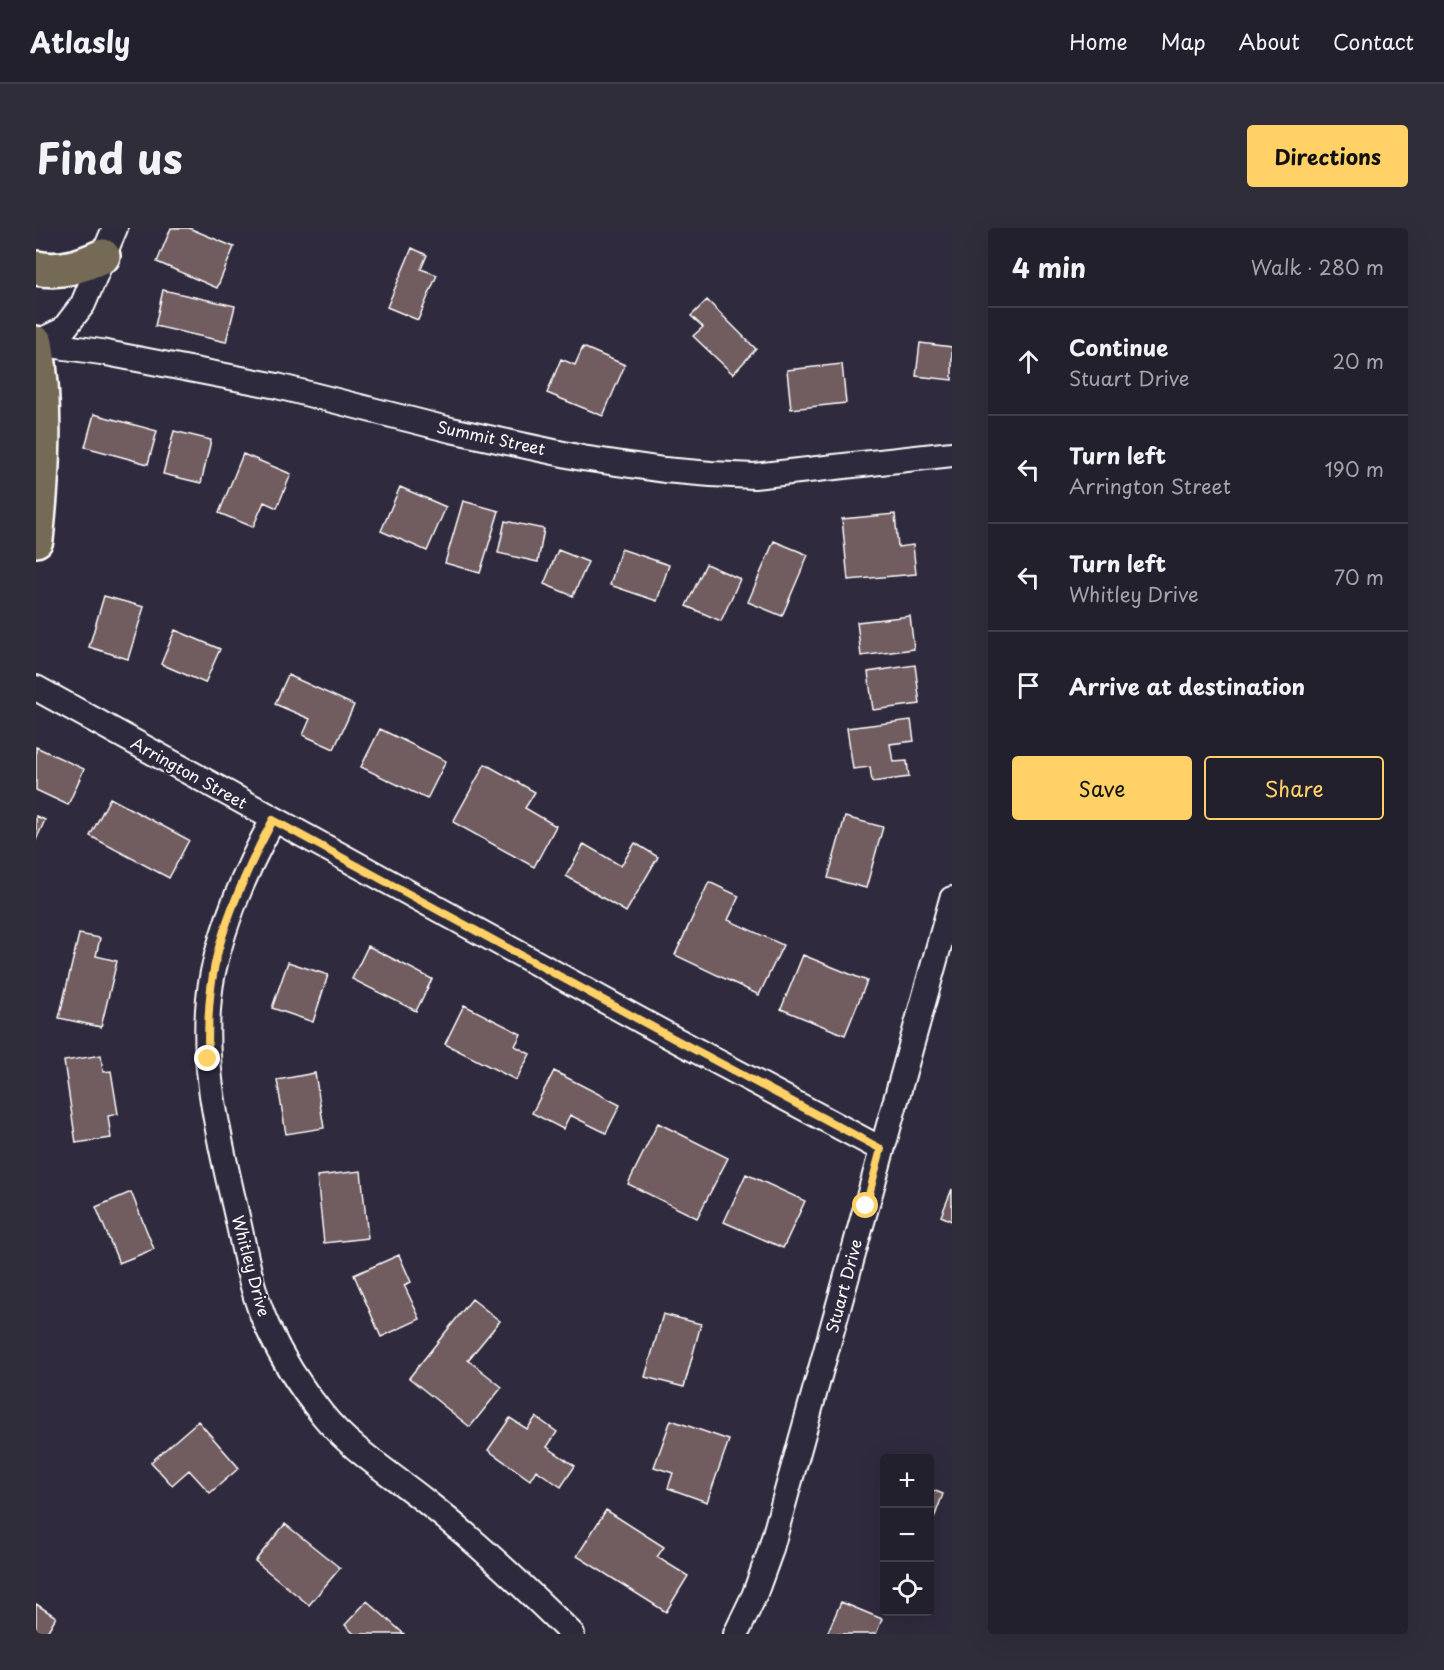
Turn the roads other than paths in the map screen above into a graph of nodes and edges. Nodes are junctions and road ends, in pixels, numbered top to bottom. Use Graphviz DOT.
graph roads {
  1 [pos="110,242"];
  2 [pos="36,268"];
  3 [pos="36,343"];
  4 [pos="952,454"];
  5 [pos="36,540"];
  6 [pos="36,688"];
  7 [pos="273,820"];
  8 [pos="952,899"];
  9 [pos="945,951"];
  10 [pos="881,1149"];
  11 [pos="572,1634"];
  12 [pos="736,1634"];
  1 -- 2 [label="main road"];
  1 -- 3 [label="street"];
  3 -- 4 [label="street, Summit Street"];
  3 -- 5 [label="main road"];
  6 -- 7 [label="street, Arrington Street"];
  7 -- 10 [label="street, Arrington Street"];
  7 -- 11 [label="street, Whitley Drive"];
  8 -- 9 [label="street, Stuart Drive"];
  9 -- 10 [label="street, Stuart Drive"];
  10 -- 12 [label="street, Stuart Drive"];
}
